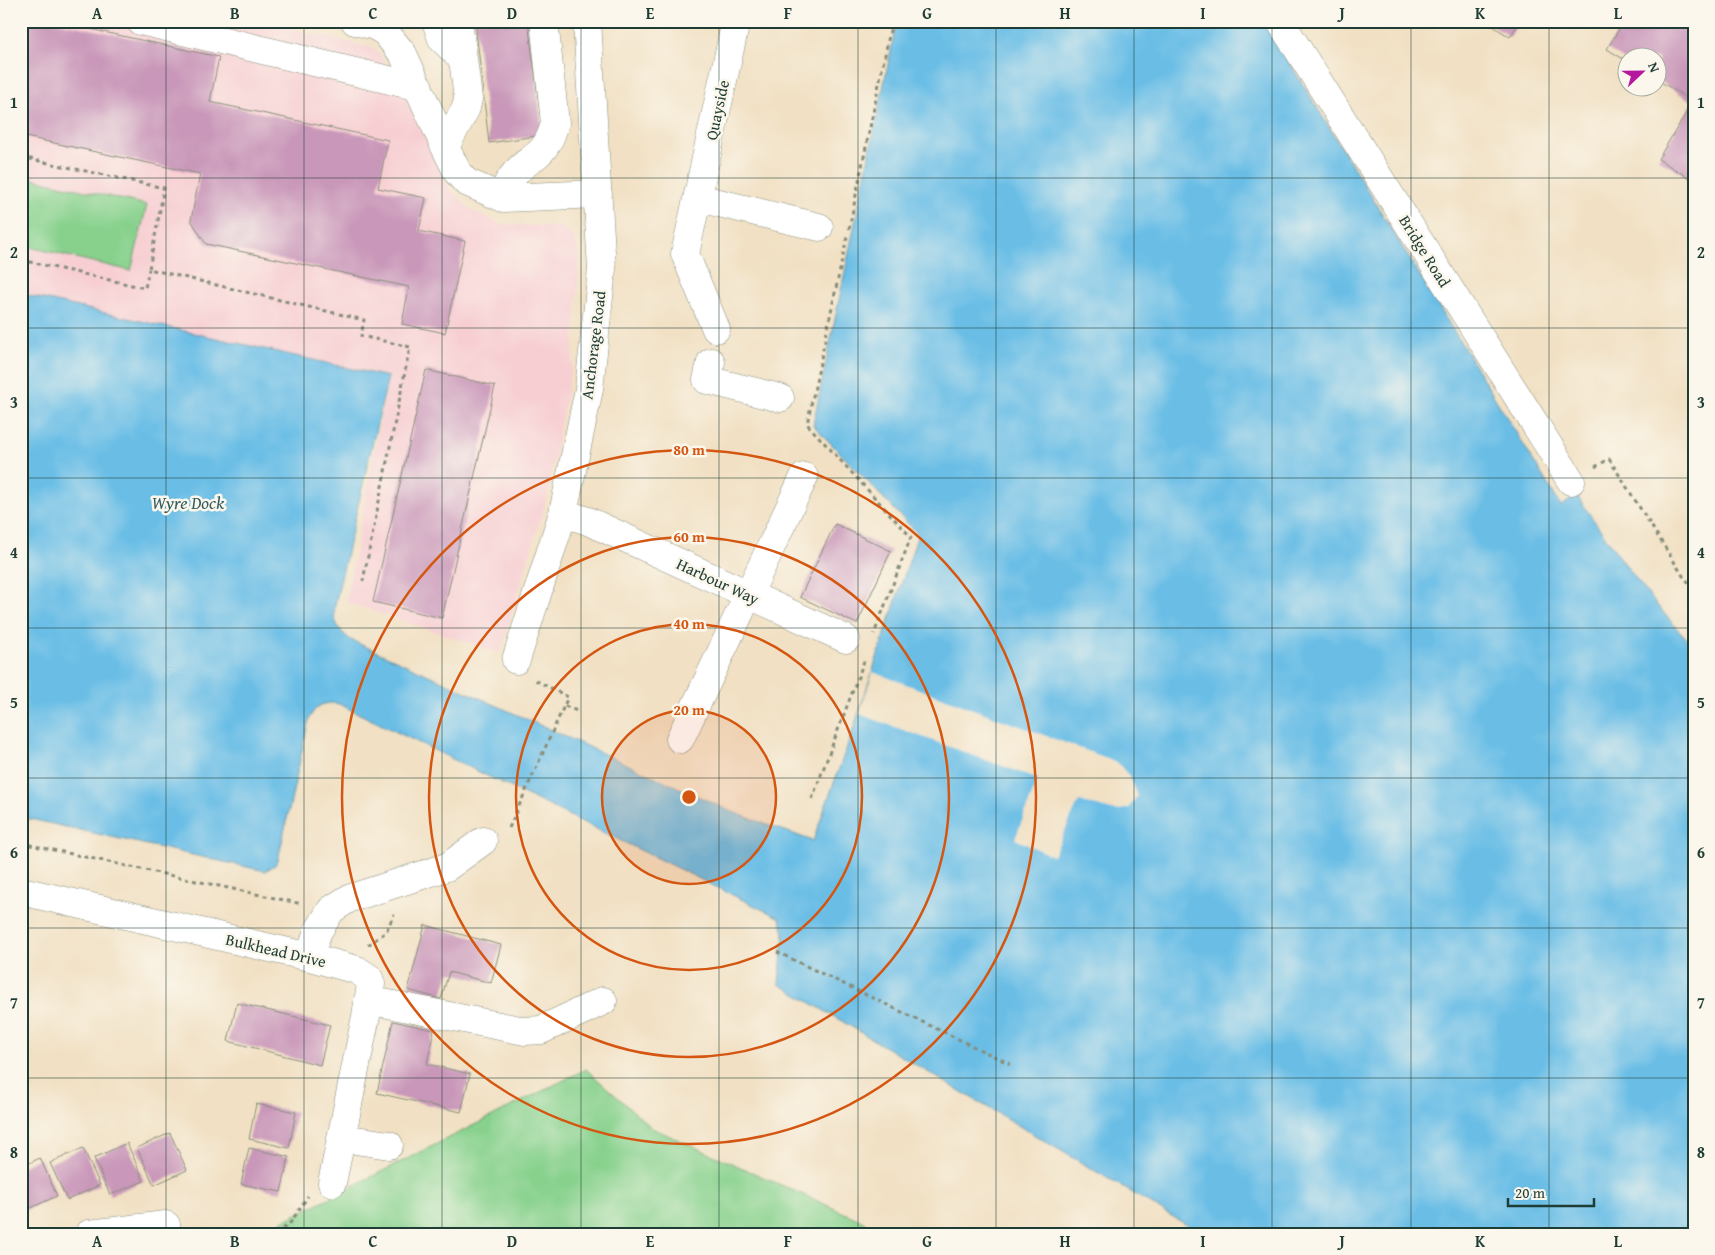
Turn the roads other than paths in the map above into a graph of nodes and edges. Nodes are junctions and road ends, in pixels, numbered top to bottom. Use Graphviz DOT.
graph roads {
  1 [pos="140,21"];
  2 [pos="355,21"];
  3 [pos="436,21"];
  4 [pos="458,21"];
  5 [pos="544,21"];
  6 [pos="587,21"];
  7 [pos="736,21"];
  8 [pos="1280,21"];
  9 [pos="463,58"];
  10 [pos="419,87"];
  11 [pos="445,147"];
  12 [pos="598,194"];
  13 [pos="503,198"];
  14 [pos="698,198"];
  15 [pos="820,227"];
  16 [pos="716,329"];
  17 [pos="710,362"];
  18 [pos="780,398"];
  19 [pos="804,477"];
  20 [pos="1571,481"];
  21 [pos="563,513"];
  22 [pos="750,596"];
  23 [pos="856,647"];
  24 [pos="516,660"];
  25 [pos="680,739"];
  26 [pos="494,838"];
  27 [pos="21,891"];
  28 [pos="310,957"];
  29 [pos="368,1000"];
  30 [pos="603,1001"];
  31 [pos="342,1138"];
  32 [pos="389,1145"];
  33 [pos="332,1183"];
  34 [pos="166,1225"];
  35 [pos="89,1234"];
  1 -- 10 [label="street"];
  2 -- 10 [label="street"];
  3 -- 9 [label="street"];
  4 -- 9 [label="street"];
  5 -- 13 [label="street"];
  6 -- 12 [label="street, Anchorage Road"];
  7 -- 14 [label="street, Quayside"];
  8 -- 20 [label="street, Bridge Road"];
  9 -- 11 [label="street"];
  10 -- 11 [label="street"];
  11 -- 13 [label="street"];
  12 -- 13 [label="street"];
  12 -- 21 [label="street, Anchorage Road"];
  14 -- 15 [label="street"];
  14 -- 16 [label="street, Quayside"];
  17 -- 18 [label="street"];
  19 -- 22 [label="street"];
  21 -- 22 [label="street, Harbour Way"];
  21 -- 24 [label="street, Anchorage Road"];
  22 -- 23 [label="street, Harbour Way"];
  22 -- 25 [label="street"];
  26 -- 28 [label="street"];
  27 -- 28 [label="street, Bulkhead Drive"];
  28 -- 29 [label="street, Bulkhead Drive"];
  29 -- 30 [label="street"];
  29 -- 31 [label="street, Bulkhead Drive"];
  31 -- 32 [label="street"];
  31 -- 33 [label="street, Bulkhead Drive"];
  34 -- 35 [label="street"];
}
